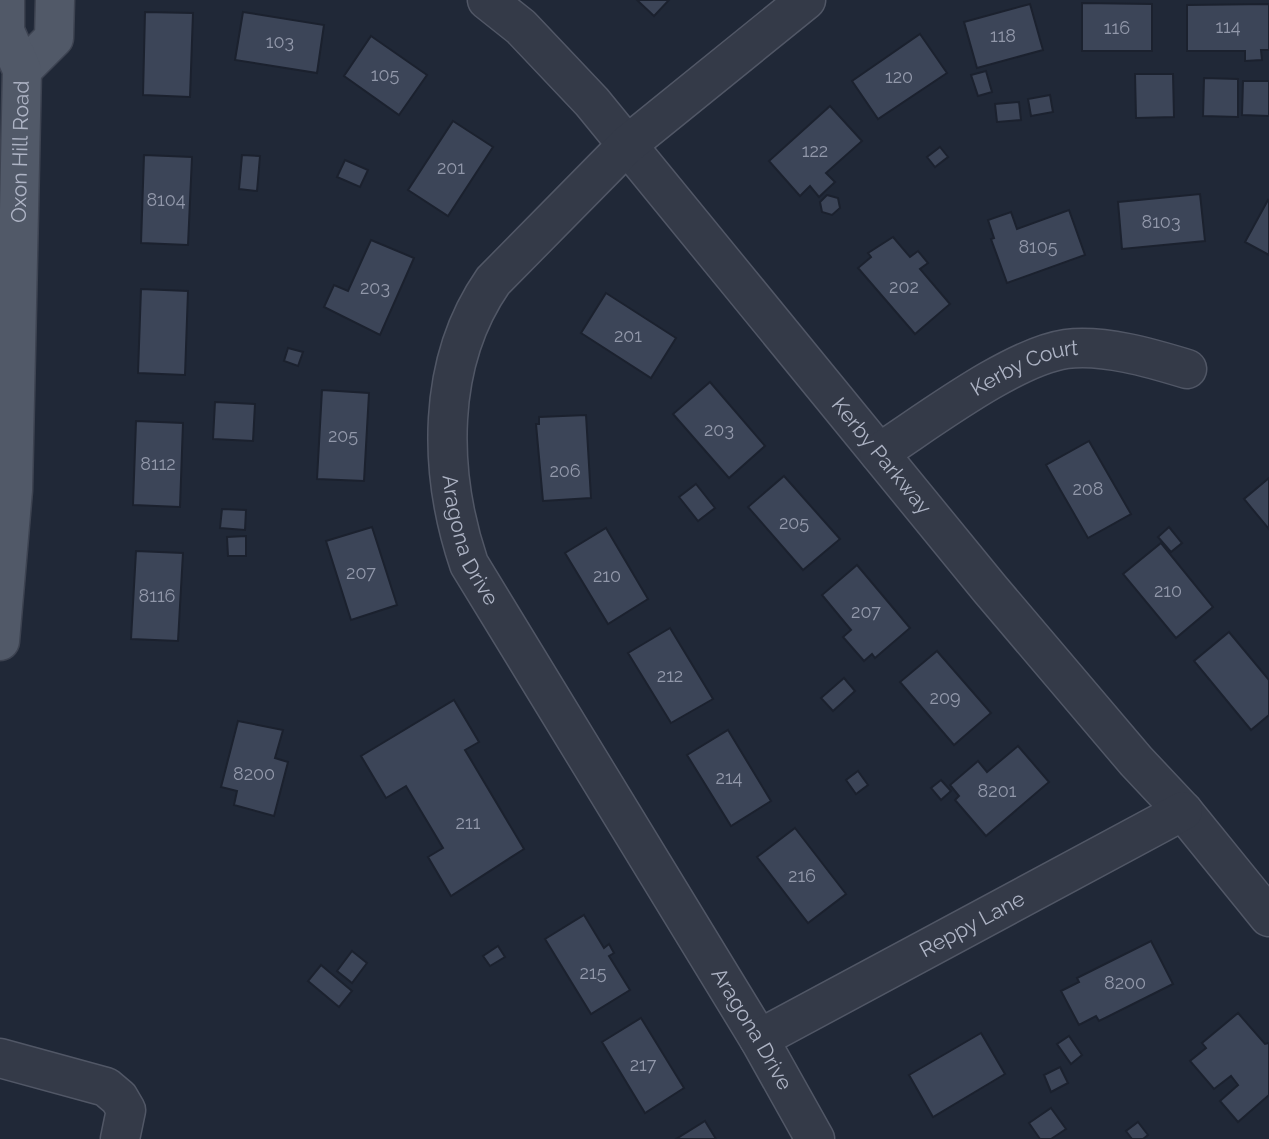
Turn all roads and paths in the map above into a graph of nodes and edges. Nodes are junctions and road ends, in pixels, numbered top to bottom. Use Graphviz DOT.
graph roads {
  1 [pos="5,0"];
  2 [pos="55,0"];
  3 [pos="487,0"];
  4 [pos="806,0"];
  5 [pos="22,70"];
  6 [pos="627,145"];
  7 [pos="1186,369"];
  8 [pos="879,453"];
  9 [pos="0,641"];
  10 [pos="1183,811"];
  11 [pos="1269,917"];
  12 [pos="759,1039"];
  13 [pos="0,1058"];
  14 [pos="120,1139"];
  15 [pos="815,1139"];
  1 -- 5 [label="main road, Oxon Hill Road"];
  2 -- 5 [label="main road"];
  3 -- 6 [label="street, Kerby Parkway"];
  4 -- 6 [label="street, Aragona Drive"];
  5 -- 9 [label="main road, Oxon Hill Road"];
  6 -- 8 [label="street, Kerby Parkway"];
  6 -- 12 [label="street, Aragona Drive"];
  7 -- 8 [label="street, Kerby Court"];
  8 -- 10 [label="street, Kerby Parkway"];
  10 -- 11 [label="street, Kerby Parkway"];
  10 -- 12 [label="street, Reppy Lane"];
  12 -- 15 [label="street, Aragona Drive"];
  13 -- 14 [label="street"];
}
